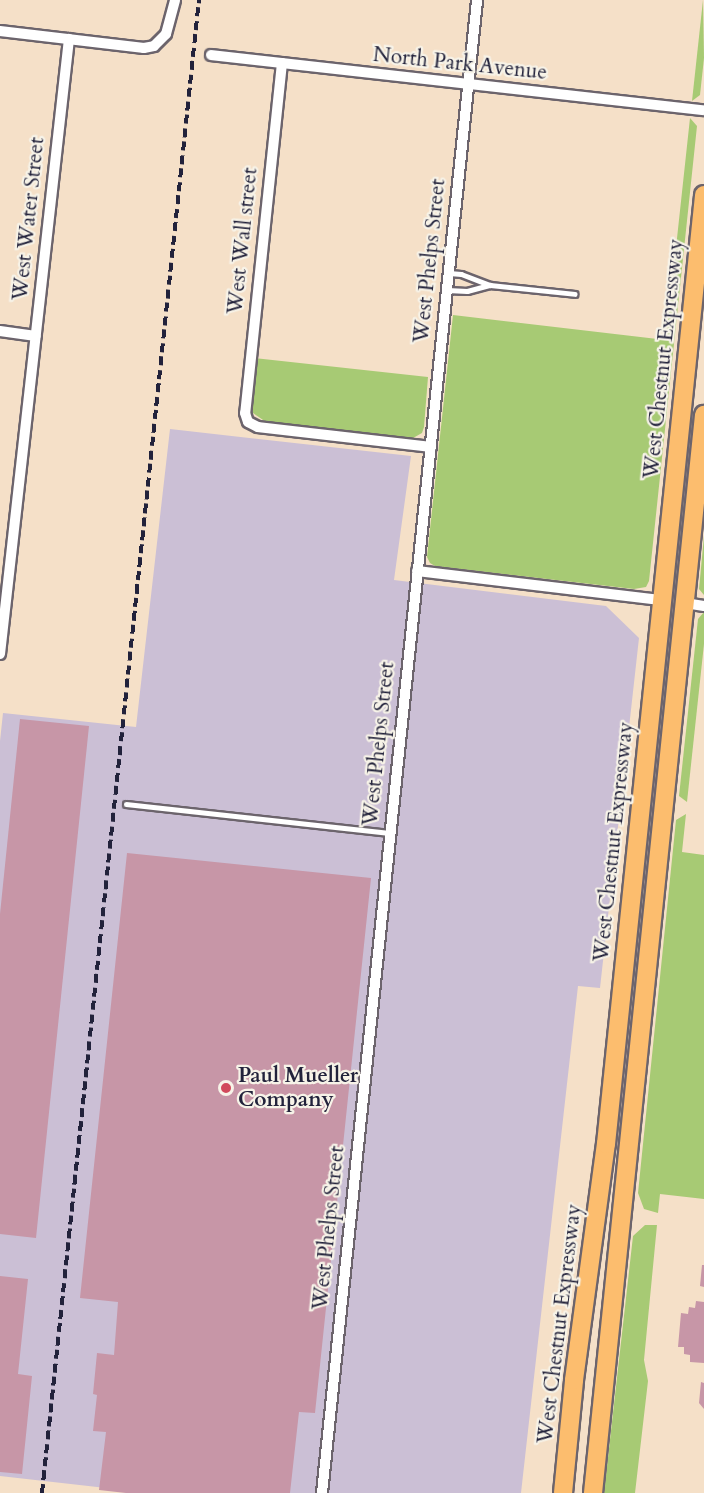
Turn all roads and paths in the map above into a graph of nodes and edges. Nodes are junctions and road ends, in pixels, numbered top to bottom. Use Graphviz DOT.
graph roads {
  1 [pos="175,0"];
  2 [pos="477,0"];
  3 [pos="0,31"];
  4 [pos="69,39"];
  5 [pos="211,55"];
  6 [pos="282,63"];
  7 [pos="467,85"];
  8 [pos="704,110"];
  9 [pos="704,195"];
  10 [pos="449,273"];
  11 [pos="490,285"];
  12 [pos="446,290"];
  13 [pos="575,294"];
  14 [pos="0,331"];
  15 [pos="36,336"];
  16 [pos="704,415"];
  17 [pos="431,447"];
  18 [pos="417,571"];
  19 [pos="662,600"];
  20 [pos="685,603"];
  21 [pos="704,606"];
  22 [pos="0,654"];
  23 [pos="126,804"];
  24 [pos="389,833"];
  25 [pos="322,1493"];
  26 [pos="563,1493"];
  27 [pos="593,1493"];
  1 -- 4 [label="street"];
  2 -- 7 [label="street, West Phelps Street"];
  3 -- 4 [label="street"];
  4 -- 15 [label="street, West Water Street"];
  5 -- 6 [label="street, North Park Avenue"];
  6 -- 7 [label="street, North Park Avenue"];
  6 -- 17 [label="street, West Wall street"];
  7 -- 8 [label="street, North Park Avenue"];
  7 -- 10 [label="street, West Phelps Street"];
  9 -- 19 [label="main road, West Chestnut Expressway"];
  10 -- 11 [label="lane"];
  10 -- 12 [label="street, West Phelps Street"];
  11 -- 12 [label="lane"];
  11 -- 13 [label="lane"];
  12 -- 17 [label="street, West Phelps Street"];
  14 -- 15 [label="street"];
  15 -- 22 [label="street, West Water Street"];
  16 -- 20 [label="main road"];
  17 -- 18 [label="street, West Phelps Street"];
  18 -- 19 [label="street"];
  18 -- 24 [label="street, West Phelps Street"];
  19 -- 26 [label="main road, West Chestnut Expressway"];
  20 -- 21 [label="street"];
  20 -- 27 [label="main road"];
  23 -- 24 [label="lane"];
  24 -- 25 [label="street, West Phelps Street"];
}
